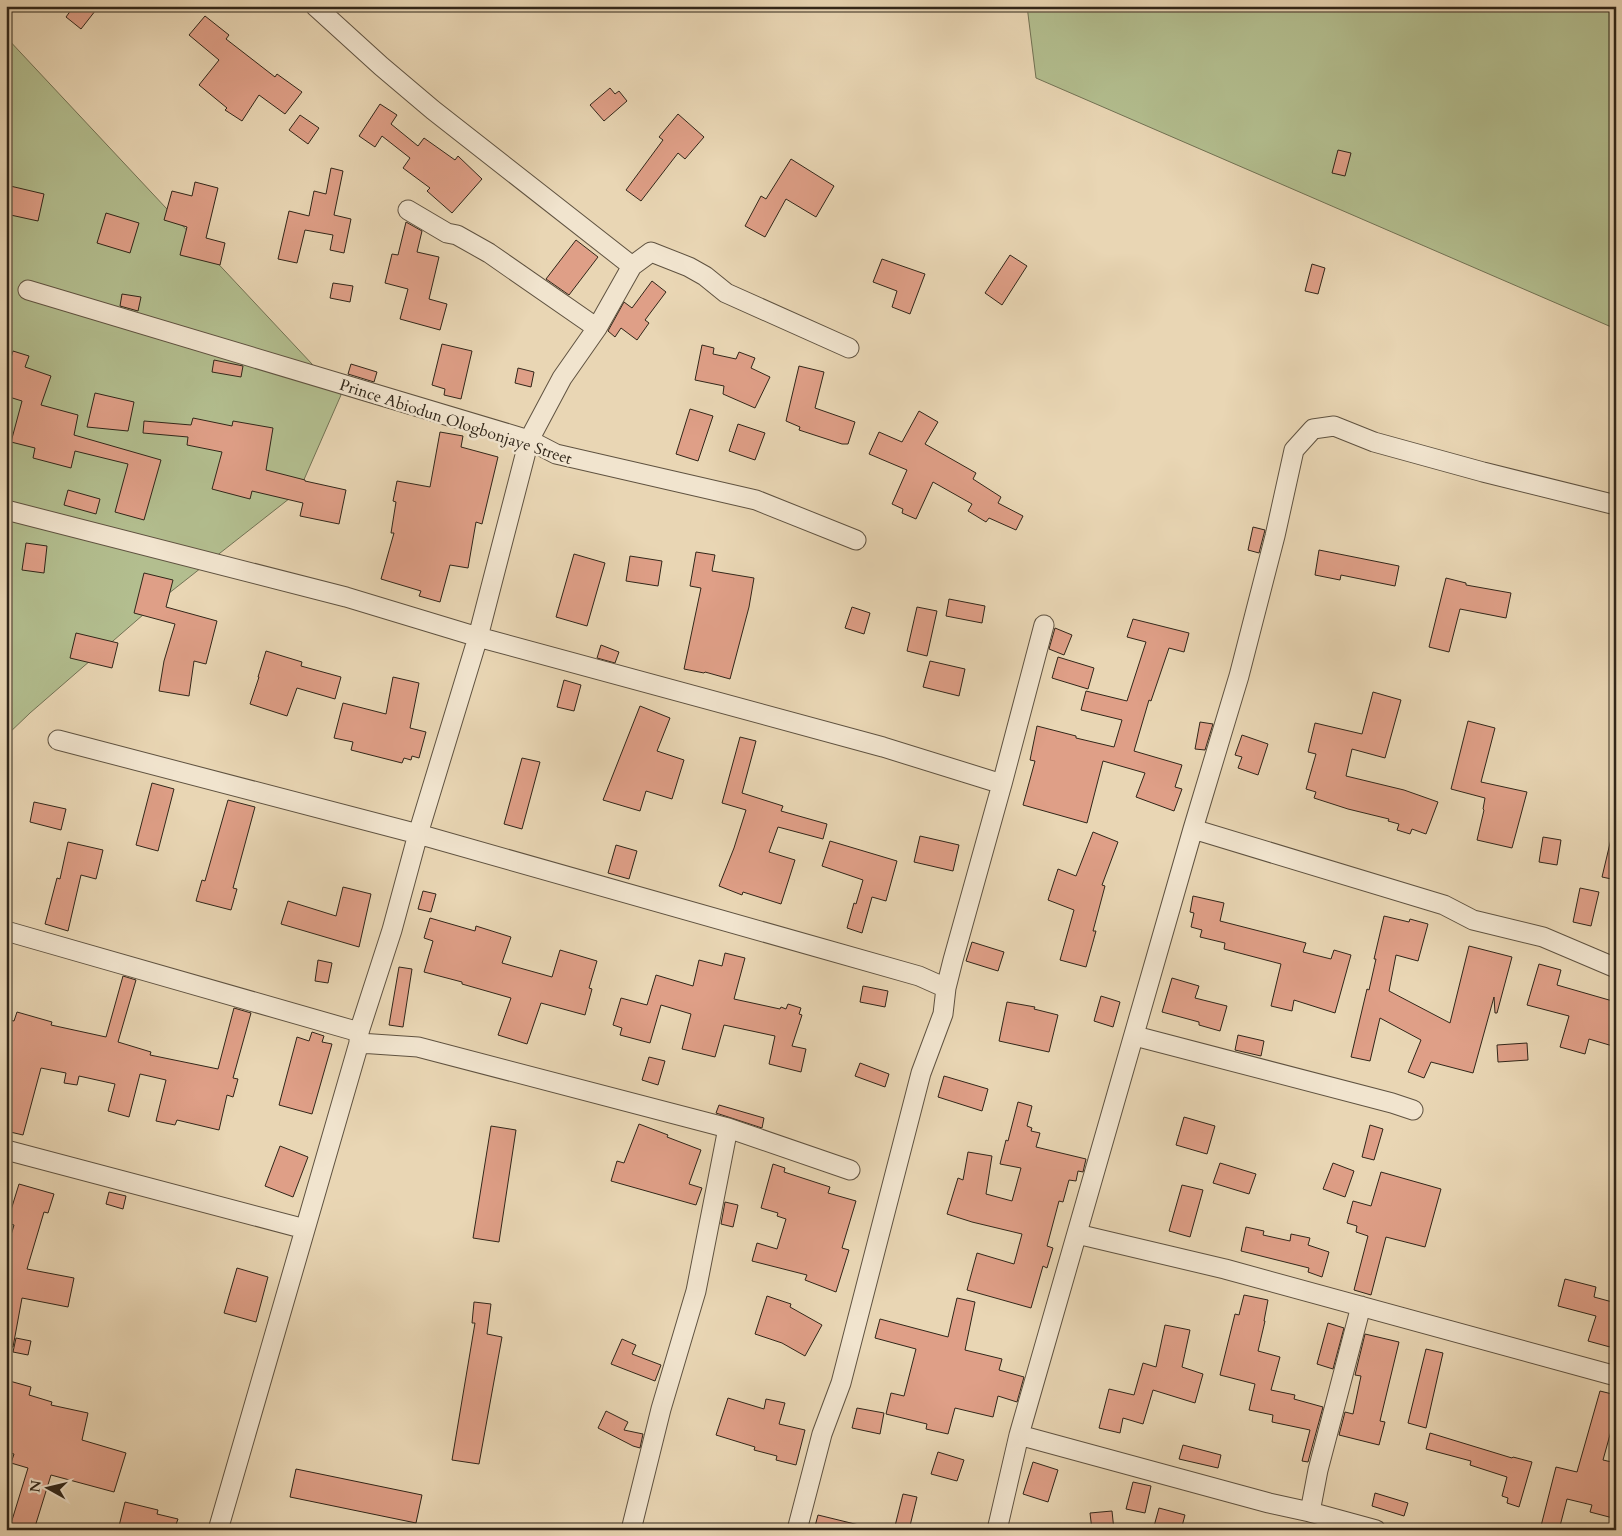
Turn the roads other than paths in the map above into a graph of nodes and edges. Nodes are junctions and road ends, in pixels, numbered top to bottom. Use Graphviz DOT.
graph roads {
  1 [pos="315,6"];
  2 [pos="408,210"];
  3 [pos="632,266"];
  4 [pos="28,290"];
  5 [pos="597,328"];
  6 [pos="849,348"];
  7 [pos="528,440"];
  8 [pos="1616,505"];
  9 [pos="6,510"];
  10 [pos="856,540"];
  11 [pos="1044,625"];
  12 [pos="478,637"];
  13 [pos="58,740"];
  14 [pos="1002,784"];
  15 [pos="1194,828"];
  16 [pos="418,834"];
  17 [pos="6,931"];
  18 [pos="1616,968"];
  19 [pos="946,988"];
  20 [pos="1135,1036"];
  21 [pos="359,1037"];
  22 [pos="1413,1110"];
  23 [pos="728,1128"];
  24 [pos="6,1150"];
  25 [pos="850,1170"];
  26 [pos="305,1229"];
  27 [pos="1077,1234"];
  28 [pos="1361,1306"];
  29 [pos="1616,1376"];
  30 [pos="1019,1435"];
  31 [pos="1310,1512"];
  32 [pos="218,1530"];
  33 [pos="631,1530"];
  34 [pos="797,1530"];
  35 [pos="997,1530"];
  36 [pos="1376,1530"];
  1 -- 3 [label="street"];
  2 -- 5 [label="street"];
  3 -- 5 [label="street"];
  3 -- 6 [label="street"];
  4 -- 7 [label="street, Prince Abiodun Ologbonjaye Street"];
  5 -- 7 [label="street"];
  7 -- 10 [label="street, Prince Abiodun Ologbonjaye Street"];
  7 -- 12 [label="street"];
  8 -- 15 [label="street"];
  9 -- 12 [label="street"];
  11 -- 14 [label="street"];
  12 -- 14 [label="street"];
  12 -- 16 [label="street"];
  13 -- 16 [label="street"];
  14 -- 19 [label="street"];
  15 -- 18 [label="street"];
  15 -- 20 [label="street"];
  16 -- 19 [label="street"];
  16 -- 21 [label="street"];
  17 -- 21 [label="street"];
  19 -- 34 [label="street"];
  20 -- 22 [label="street"];
  20 -- 27 [label="street"];
  21 -- 23 [label="street"];
  21 -- 26 [label="street"];
  23 -- 25 [label="street"];
  23 -- 33 [label="street"];
  24 -- 26 [label="street"];
  26 -- 32 [label="street"];
  27 -- 28 [label="street"];
  27 -- 30 [label="street"];
  28 -- 29 [label="street"];
  28 -- 31 [label="street"];
  30 -- 31 [label="street"];
  30 -- 35 [label="street"];
  31 -- 36 [label="street"];
}
